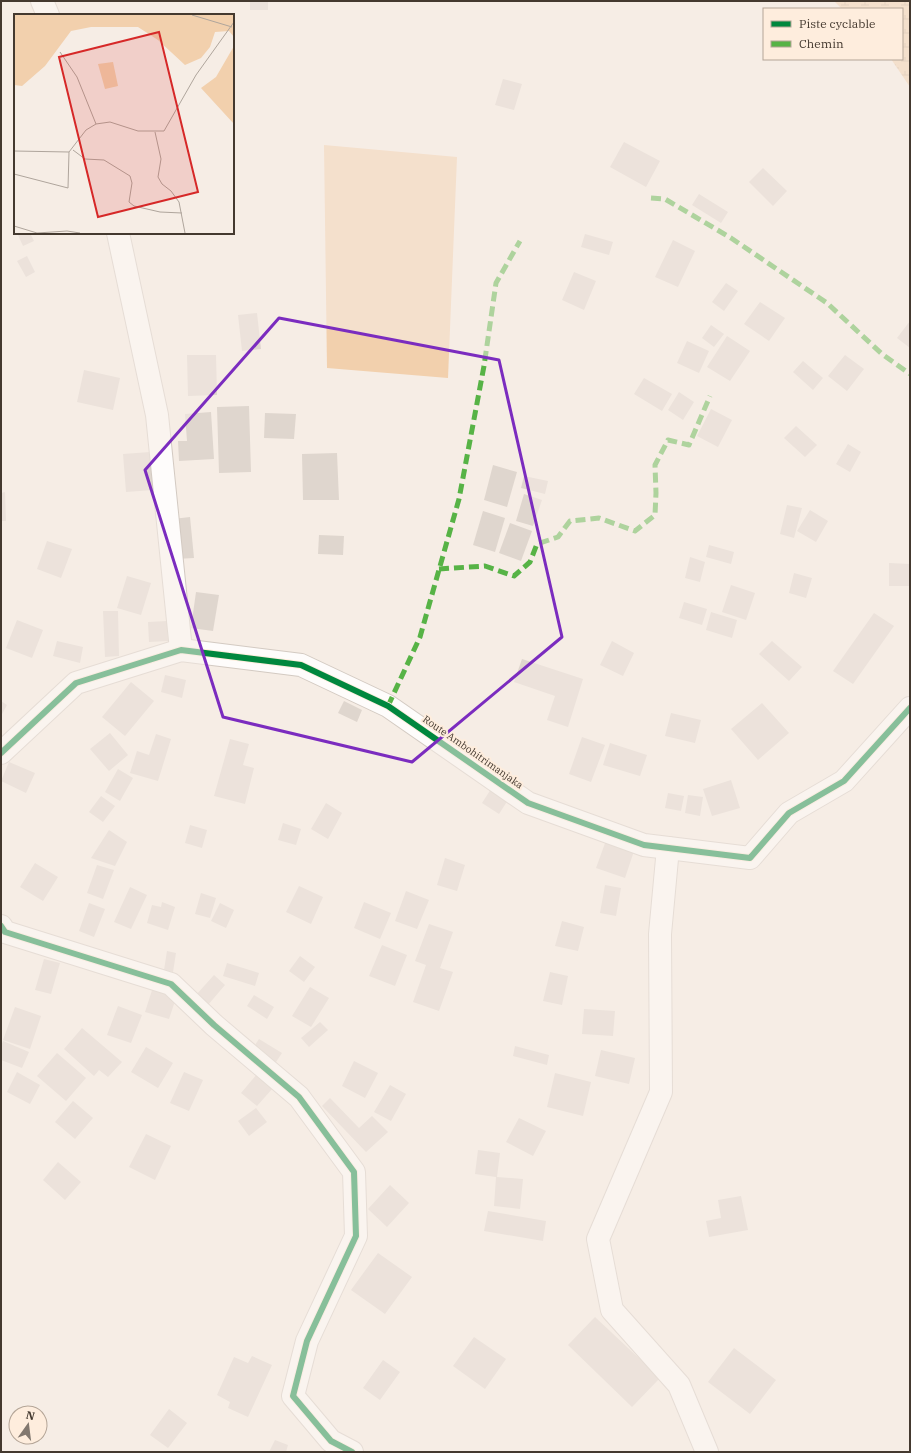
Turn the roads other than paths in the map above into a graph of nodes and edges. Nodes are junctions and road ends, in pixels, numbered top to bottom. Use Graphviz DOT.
graph roads {
  1 [pos="42,1"];
  2 [pos="48,14"];
  3 [pos="118,234"];
  4 [pos="181,650"];
  5 [pos="910,708"];
  6 [pos="1,753"];
  7 [pos="668,848"];
  8 [pos="1,926"];
  9 [pos="352,1452"];
  10 [pos="707,1452"];
  1 -- 2 [label="street"];
  3 -- 4 [label="street"];
  4 -- 6 [label="street, Route Ambohitrimanjaka"];
  4 -- 7 [label="street, Route Ambohitrimanjaka"];
  5 -- 7 [label="street, Route Ambohitrimanjaka"];
  7 -- 10 [label="street"];
  8 -- 9 [label="street"];
}
